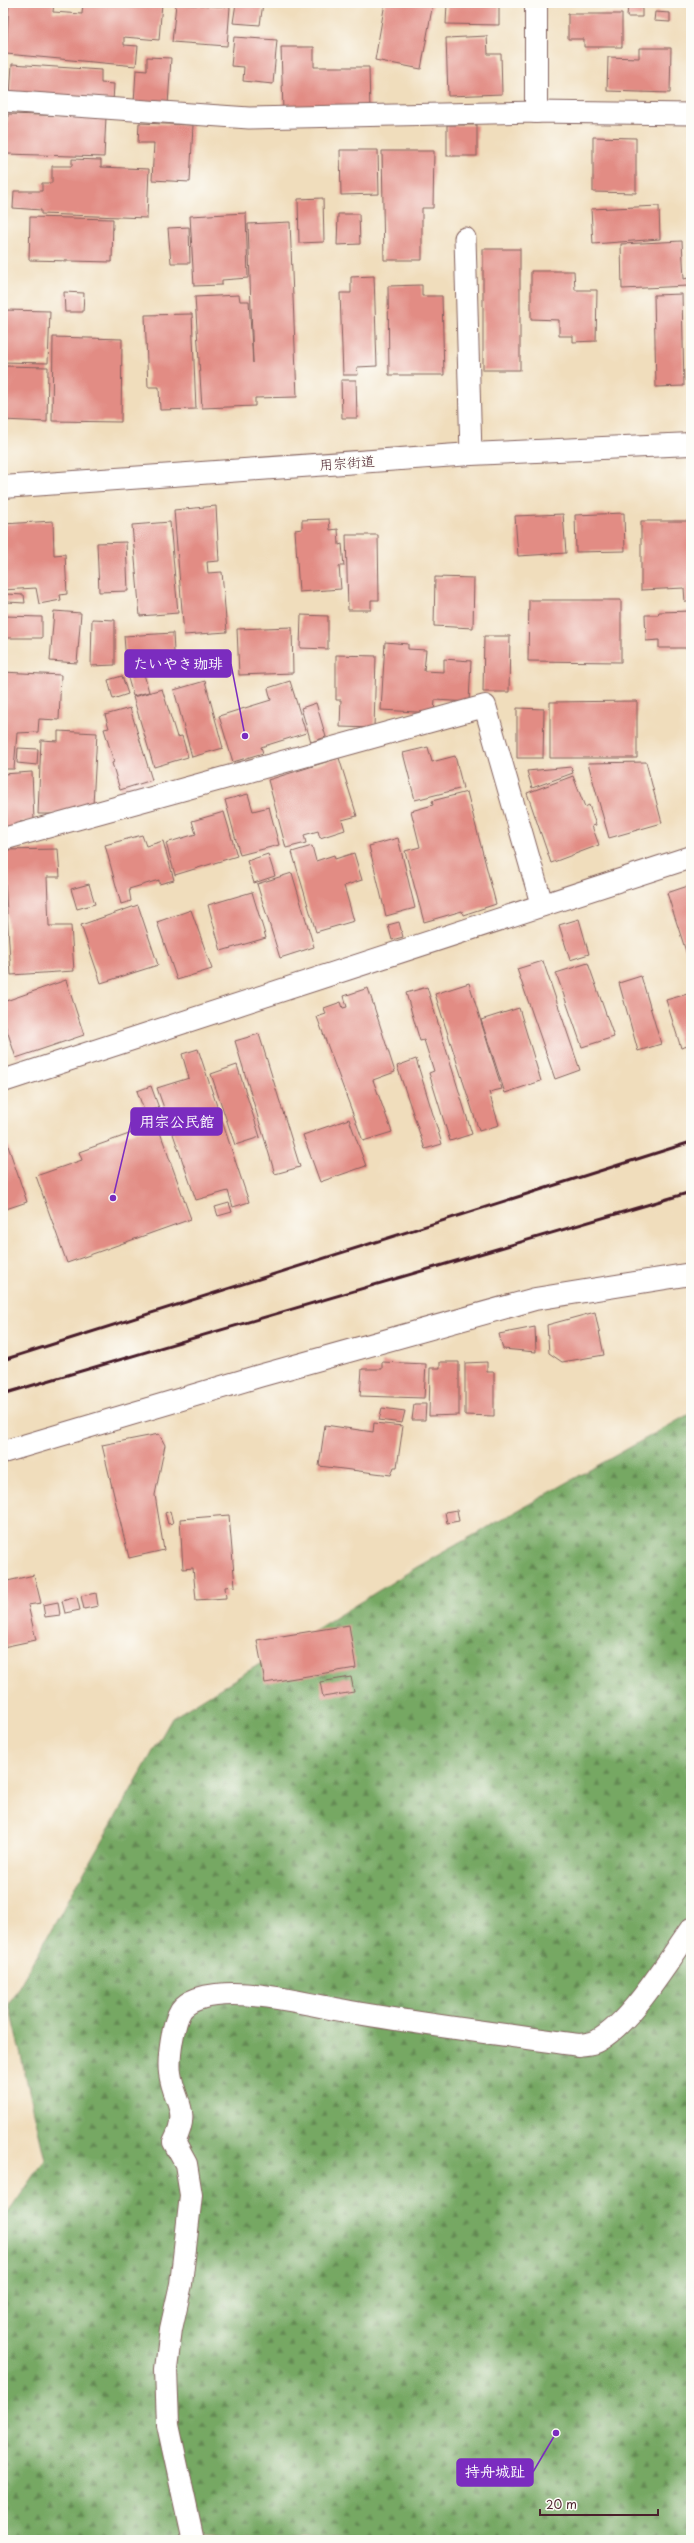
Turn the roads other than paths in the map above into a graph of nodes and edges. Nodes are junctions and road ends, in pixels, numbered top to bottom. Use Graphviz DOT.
graph roads {
  1 [pos="536,3"];
  2 [pos="3,101"];
  3 [pos="691,108"];
  4 [pos="536,112"];
  5 [pos="465,238"];
  6 [pos="691,444"];
  7 [pos="472,454"];
  8 [pos="3,487"];
  9 [pos="3,839"];
  10 [pos="691,857"];
  11 [pos="542,905"];
  12 [pos="3,1081"];
  13 [pos="691,1274"];
  14 [pos="3,1452"];
  15 [pos="691,1929"];
  16 [pos="193,2540"];
  1 -- 4 [label="street"];
  2 -- 4 [label="lane"];
  3 -- 4 [label="lane"];
  5 -- 7 [label="lane"];
  6 -- 7 [label="street, 用宗街道"];
  7 -- 8 [label="street, 用宗街道"];
  9 -- 11 [label="street"];
  10 -- 11 [label="street"];
  11 -- 12 [label="street"];
  13 -- 14 [label="street"];
  15 -- 16 [label="street"];
}
